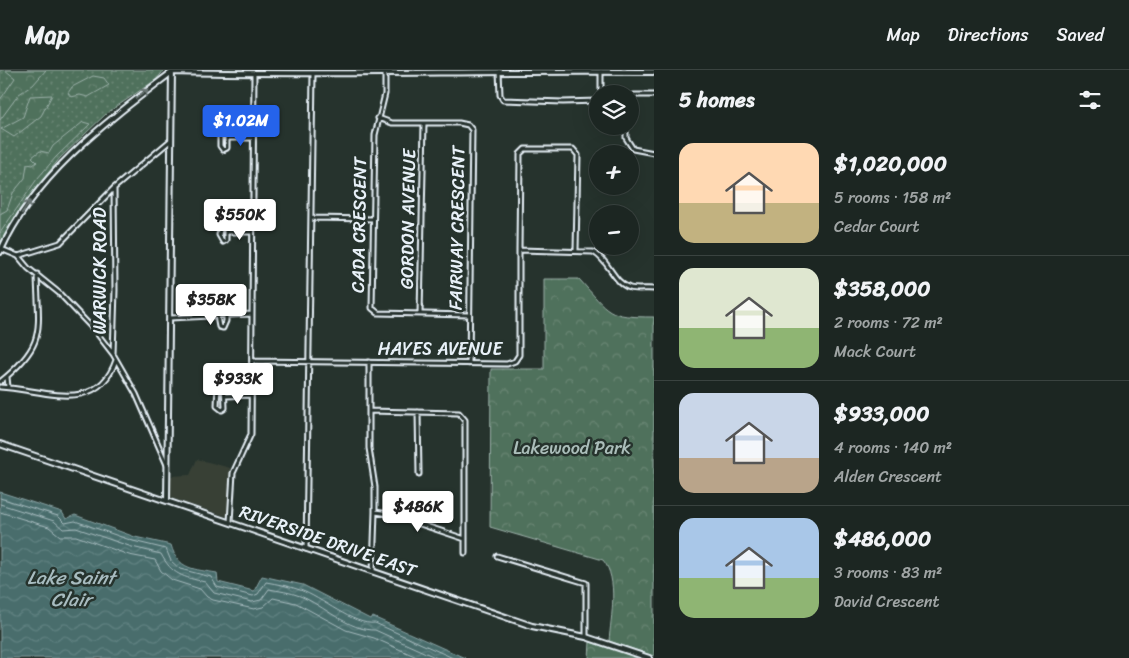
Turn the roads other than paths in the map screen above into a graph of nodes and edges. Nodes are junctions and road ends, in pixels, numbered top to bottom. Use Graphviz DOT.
graph roads {
  1 [pos="172,71"];
  2 [pos="601,71"];
  3 [pos="499,72"];
  4 [pos="654,72"];
  5 [pos="254,74"];
  6 [pos="313,74"];
  7 [pos="385,74"];
  8 [pos="601,85"];
  9 [pos="639,95"];
  10 [pos="654,95"];
  11 [pos="589,101"];
  12 [pos="378,118"];
  13 [pos="424,123"];
  14 [pos="626,135"];
  15 [pos="228,138"];
  16 [pos="253,138"];
  17 [pos="171,140"];
  18 [pos="654,153"];
  19 [pos="114,188"];
  20 [pos="311,218"];
  21 [pos="373,219"];
  22 [pos="227,232"];
  23 [pos="252,232"];
  24 [pos="520,250"];
  25 [pos="576,250"];
  26 [pos="1,251"];
  27 [pos="18,256"];
  28 [pos="37,274"];
  29 [pos="654,289"];
  30 [pos="252,314"];
  31 [pos="420,314"];
  32 [pos="469,315"];
  33 [pos="226,316"];
  34 [pos="218,317"];
  35 [pos="170,318"];
  36 [pos="113,354"];
  37 [pos="116,360"];
  38 [pos="252,361"];
  39 [pos="310,362"];
  40 [pos="369,362"];
  41 [pos="469,364"];
  42 [pos="7,377"];
  43 [pos="0,382"];
  44 [pos="0,386"];
  45 [pos="8,387"];
  46 [pos="251,395"];
  47 [pos="226,396"];
  48 [pos="369,411"];
  49 [pos="418,412"];
  50 [pos="0,444"];
  51 [pos="168,468"];
  52 [pos="419,474"];
  53 [pos="167,501"];
  54 [pos="375,512"];
  55 [pos="230,522"];
  56 [pos="464,539"];
  57 [pos="306,548"];
  58 [pos="465,553"];
  59 [pos="497,556"];
  60 [pos="373,571"];
  61 [pos="586,637"];
  62 [pos="649,658"];
  1 -- 5 [label="street"];
  1 -- 17 [label="street"];
  26 -- 1 [label="street, one-way"];
  2 -- 3 [label="street"];
  2 -- 4 [label="street"];
  2 -- 8 [label="street"];
  3 -- 7 [label="street"];
  3 -- 11 [label="street"];
  5 -- 6 [label="street"];
  5 -- 16 [label="street"];
  6 -- 7 [label="street"];
  6 -- 20 [label="street"];
  7 -- 12 [label="street, CADA CRESCENT"];
  9 -- 10 [label="street"];
  12 -- 13 [label="street, FAIRWAY CRESCENT"];
  12 -- 21 [label="street, CADA CRESCENT"];
  13 -- 31 [label="street, GORDON AVENUE"];
  13 -- 32 [label="street, FAIRWAY CRESCENT"];
  14 -- 18 [label="street"];
  15 -- 15 [label="street"];
  15 -- 16 [label="street"];
  16 -- 23 [label="street"];
  17 -- 19 [label="street"];
  17 -- 35 [label="street"];
  19 -- 27 [label="street"];
  19 -- 36 [label="street, WARWICK ROAD"];
  20 -- 21 [label="street"];
  20 -- 39 [label="street"];
  21 -- 31 [label="street, CADA CRESCENT"];
  22 -- 22 [label="street"];
  22 -- 23 [label="street"];
  23 -- 30 [label="street"];
  24 -- 25 [label="street"];
  24 -- 25 [label="street"];
  24 -- 41 [label="street, HAYES AVENUE"];
  25 -- 29 [label="street"];
  26 -- 27 [label="street"];
  27 -- 28 [label="street"];
  28 -- 36 [label="street"];
  28 -- 42 [label="street"];
  30 -- 33 [label="street"];
  30 -- 38 [label="street"];
  31 -- 32 [label="street, CADA CRESCENT"];
  32 -- 41 [label="street, FAIRWAY CRESCENT"];
  33 -- 34 [label="street"];
  33 -- 34 [label="street"];
  33 -- 34 [label="street"];
  34 -- 35 [label="street"];
  35 -- 51 [label="street"];
  36 -- 37 [label="street"];
  37 -- 45 [label="street"];
  37 -- 51 [label="street"];
  38 -- 39 [label="street, HAYES AVENUE"];
  38 -- 46 [label="street"];
  39 -- 40 [label="street, HAYES AVENUE"];
  39 -- 57 [label="street"];
  40 -- 41 [label="street, HAYES AVENUE"];
  40 -- 48 [label="street"];
  42 -- 43 [label="street"];
  42 -- 45 [label="street"];
  44 -- 45 [label="street"];
  46 -- 47 [label="street"];
  46 -- 55 [label="street"];
  47 -- 47 [label="street"];
  48 -- 49 [label="street"];
  48 -- 54 [label="street"];
  49 -- 52 [label="street"];
  49 -- 56 [label="street"];
  50 -- 53 [label="street, RIVERSIDE DRIVE EAST"];
  51 -- 53 [label="street"];
  53 -- 55 [label="street, RIVERSIDE DRIVE EAST"];
  54 -- 56 [label="street"];
  54 -- 60 [label="street"];
  55 -- 57 [label="street, RIVERSIDE DRIVE EAST"];
  56 -- 58 [label="street"];
  57 -- 60 [label="street, RIVERSIDE DRIVE EAST"];
  59 -- 61 [label="street"];
  60 -- 61 [label="street, RIVERSIDE DRIVE EAST"];
  61 -- 62 [label="street, RIVERSIDE DRIVE EAST"];
}
